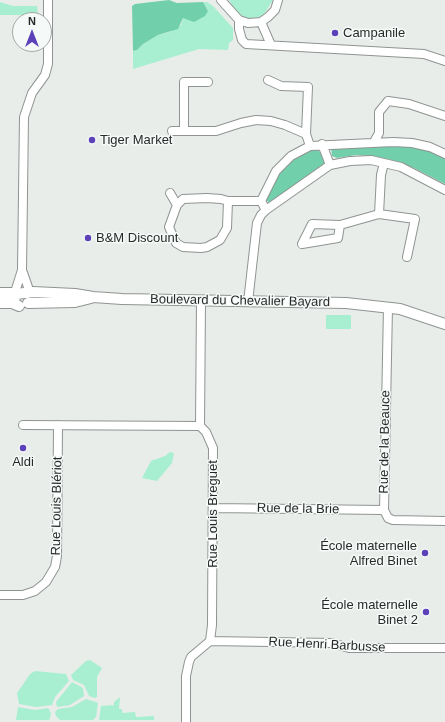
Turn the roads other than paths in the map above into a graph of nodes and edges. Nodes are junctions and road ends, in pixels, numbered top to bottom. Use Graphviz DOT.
graph roads {
  1 [pos="48,0"];
  2 [pos="222,0"];
  3 [pos="278,1"];
  4 [pos="239,20"];
  5 [pos="261,22"];
  6 [pos="271,45"];
  7 [pos="445,62"];
  8 [pos="268,80"];
  9 [pos="208,82"];
  10 [pos="445,116"];
  11 [pos="172,131"];
  12 [pos="184,131"];
  13 [pos="306,134"];
  14 [pos="374,142"];
  15 [pos="322,144"];
  16 [pos="310,146"];
  17 [pos="445,154"];
  18 [pos="384,163"];
  19 [pos="330,165"];
  20 [pos="445,190"];
  21 [pos="170,193"];
  22 [pos="228,201"];
  23 [pos="261,201"];
  24 [pos="177,205"];
  25 [pos="266,210"];
  26 [pos="378,214"];
  27 [pos="340,225"];
  28 [pos="407,257"];
  29 [pos="0,293"];
  30 [pos="20,298"];
  31 [pos="201,301"];
  32 [pos="248,302"];
  33 [pos="0,303"];
  34 [pos="388,307"];
  35 [pos="445,324"];
  36 [pos="24,425"];
  37 [pos="58,426"];
  38 [pos="200,426"];
  39 [pos="213,508"];
  40 [pos="384,510"];
  41 [pos="445,521"];
  42 [pos="0,595"];
  43 [pos="210,641"];
  44 [pos="445,648"];
  45 [pos="186,722"];
  1 -- 30 [label="street"];
  2 -- 4 [label="street"];
  3 -- 5 [label="street"];
  4 -- 5 [label="street"];
  4 -- 6 [label="street"];
  5 -- 6 [label="street"];
  6 -- 7 [label="street"];
  8 -- 13 [label="street"];
  9 -- 12 [label="street"];
  10 -- 14 [label="street"];
  11 -- 12 [label="street"];
  12 -- 13 [label="street"];
  13 -- 16 [label="street"];
  14 -- 15 [label="street"];
  14 -- 17 [label="street"];
  15 -- 16 [label="street"];
  15 -- 19 [label="street"];
  16 -- 23 [label="street"];
  18 -- 19 [label="street"];
  18 -- 20 [label="street"];
  18 -- 26 [label="street"];
  19 -- 25 [label="street"];
  21 -- 24 [label="street"];
  22 -- 23 [label="street"];
  22 -- 24 [label="street"];
  22 -- 24 [label="street"];
  23 -- 25 [label="street"];
  25 -- 32 [label="street"];
  26 -- 27 [label="street"];
  26 -- 28 [label="street"];
  27 -- 27 [label="street"];
  29 -- 30 [label="street, Boulevard du Chevalier Bayard"];
  30 -- 31 [label="street, Boulevard du Chevalier Bayard"];
  30 -- 33 [label="street, Boulevard du Chevalier Bayard"];
  31 -- 32 [label="street, Boulevard du Chevalier Bayard"];
  31 -- 38 [label="street"];
  32 -- 34 [label="street, Boulevard du Chevalier Bayard"];
  34 -- 35 [label="street, Boulevard du Chevalier Bayard"];
  34 -- 40 [label="street, Rue de la Beauce"];
  36 -- 37 [label="street"];
  37 -- 38 [label="street"];
  37 -- 42 [label="street, Rue Louis Blériot"];
  38 -- 39 [label="street, Rue Louis Breguet"];
  39 -- 40 [label="street, Rue de la Brie"];
  39 -- 43 [label="street, Rue Louis Breguet"];
  40 -- 41 [label="street, Rue de la Beauce"];
  43 -- 44 [label="street, Rue Henri Barbusse"];
  43 -- 45 [label="street"];
}
